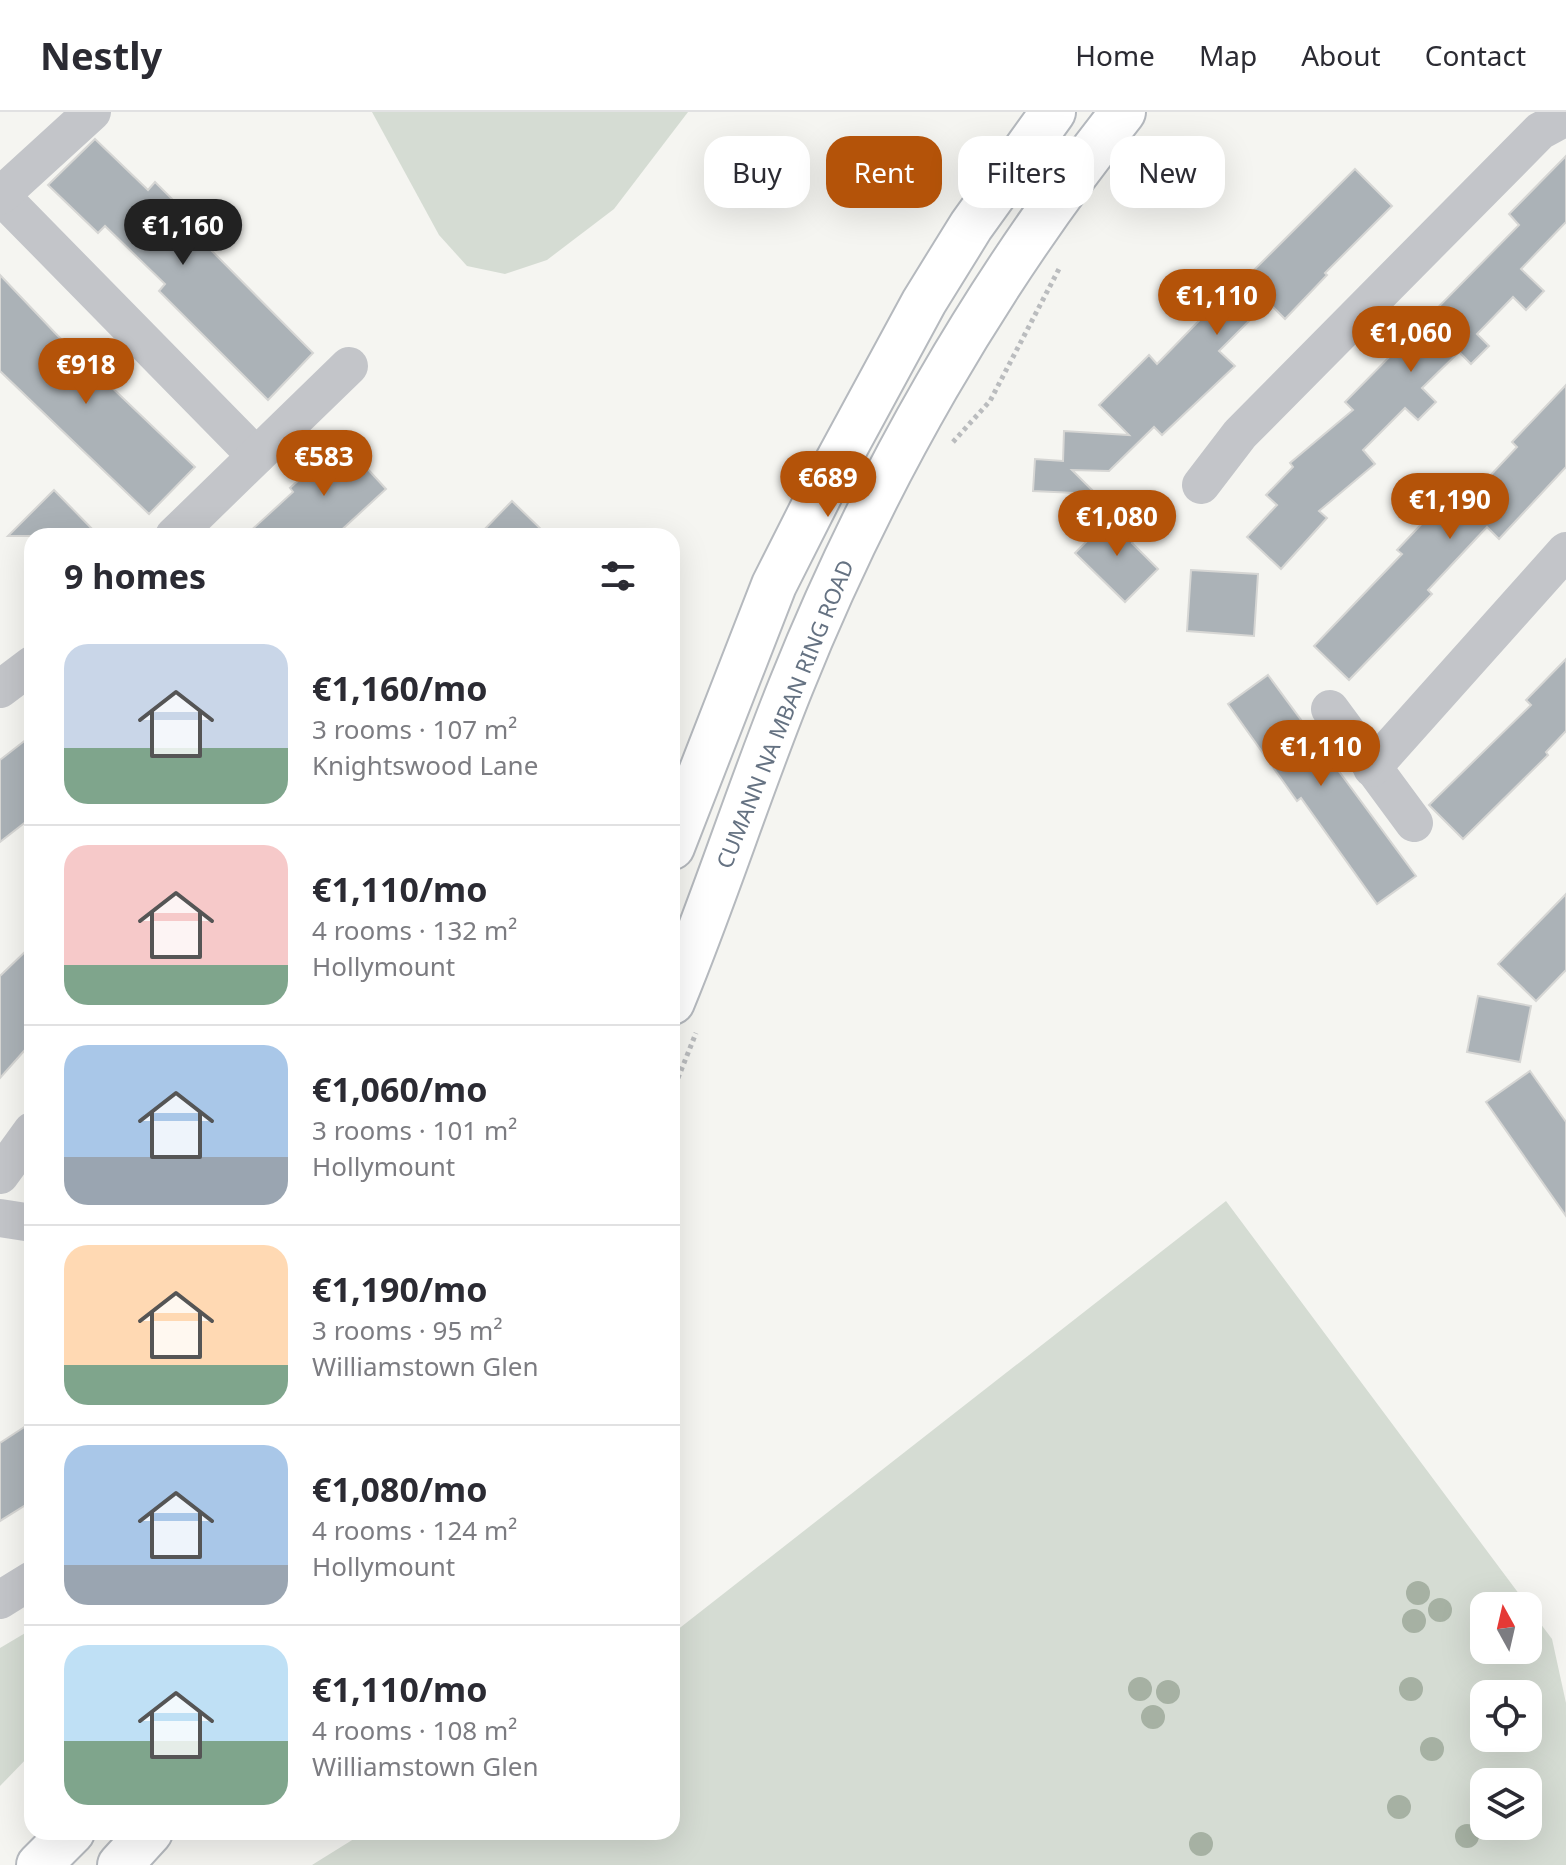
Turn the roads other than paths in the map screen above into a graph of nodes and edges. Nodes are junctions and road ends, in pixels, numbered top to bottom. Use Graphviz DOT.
graph roads {
  1 [pos="92,112"];
  2 [pos="1053,112"];
  3 [pos="1123,112"];
  4 [pos="1566,117"];
  5 [pos="0,195"];
  6 [pos="349,366"];
  7 [pos="256,456"];
  8 [pos="1201,485"];
  9 [pos="182,528"];
  10 [pos="1566,551"];
  11 [pos="24,671"];
  12 [pos="0,689"];
  13 [pos="1330,709"];
  14 [pos="1372,768"];
  15 [pos="1414,823"];
  16 [pos="680,826"];
  17 [pos="685,1014"];
  18 [pos="24,1142"];
  19 [pos="0,1175"];
  20 [pos="0,1218"];
  21 [pos="24,1222"];
  22 [pos="24,1585"];
  23 [pos="0,1600"];
  24 [pos="64,1840"];
  25 [pos="143,1840"];
  26 [pos="39,1865"];
  27 [pos="120,1865"];
  1 -- 5 [label="street"];
  2 -- 16 [label="main road"];
  3 -- 17 [label="main road, CUMANN NA MBAN RING ROAD"];
  4 -- 8 [label="street"];
  5 -- 7 [label="street"];
  6 -- 7 [label="street"];
  7 -- 9 [label="street"];
  10 -- 14 [label="street"];
  11 -- 12 [label="street"];
  13 -- 14 [label="street"];
  14 -- 15 [label="street"];
  18 -- 19 [label="street"];
  20 -- 21 [label="street"];
  22 -- 23 [label="street"];
  24 -- 26 [label="main road"];
  25 -- 27 [label="main road"];
}
